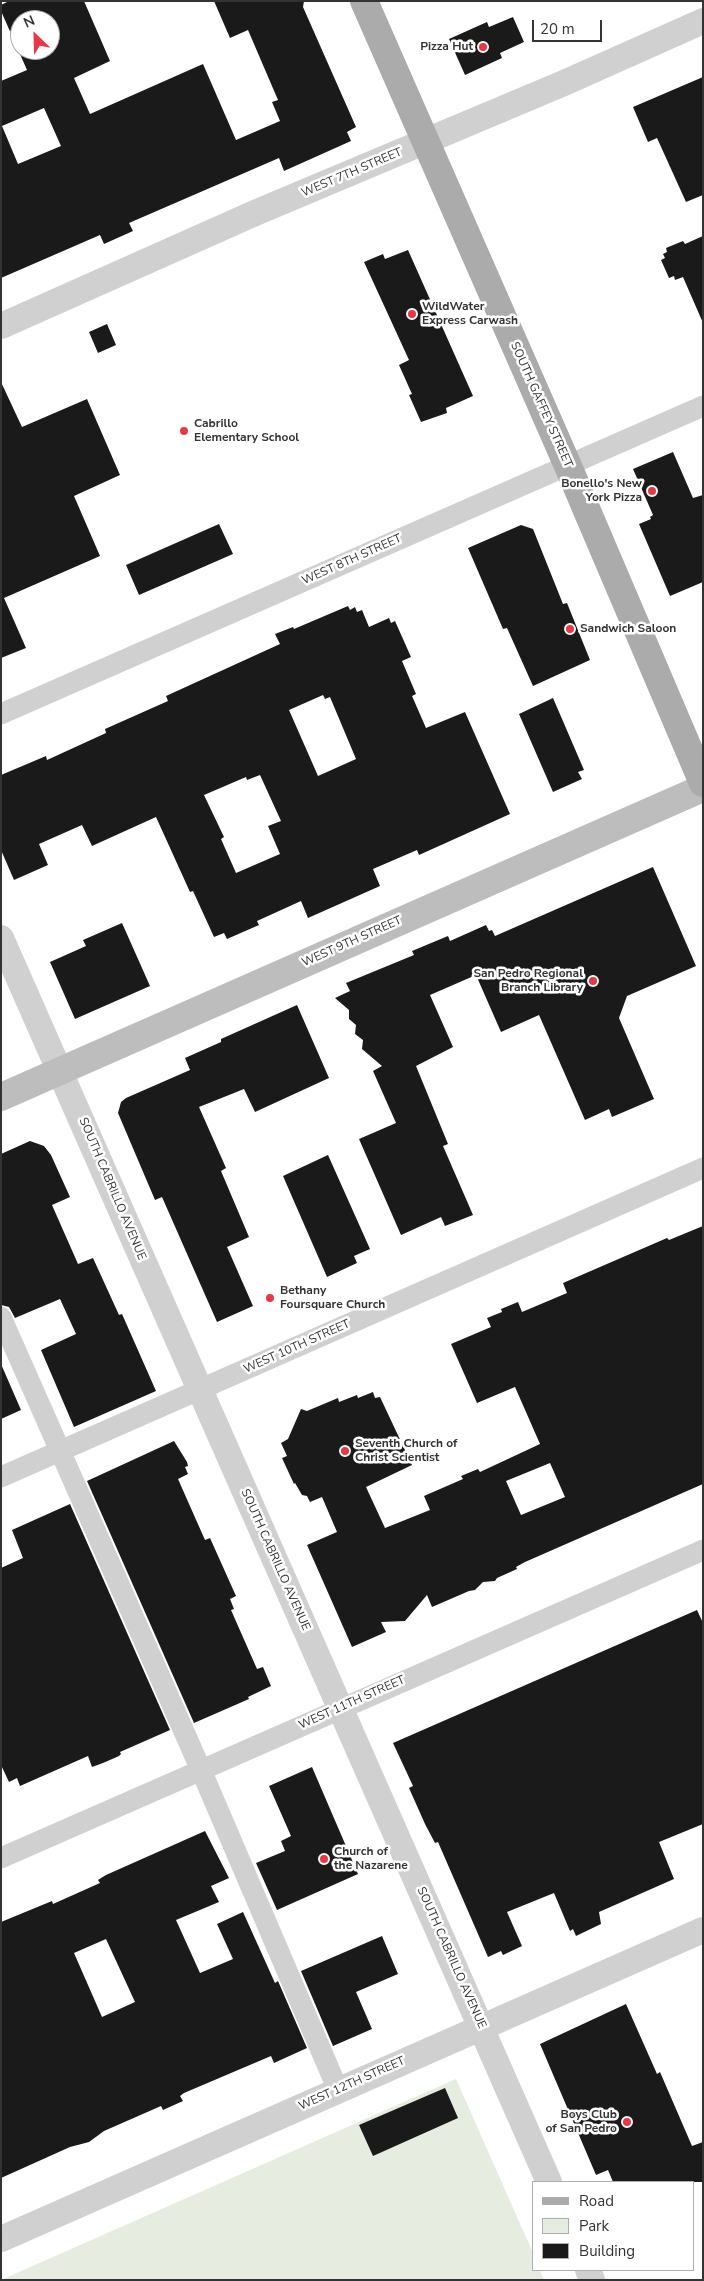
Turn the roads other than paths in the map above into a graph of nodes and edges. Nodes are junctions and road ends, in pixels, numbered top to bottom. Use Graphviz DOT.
graph roads {
  1 [pos="364,1"];
  2 [pos="703,21"];
  3 [pos="425,141"];
  4 [pos="1,326"];
  5 [pos="703,406"];
  6 [pos="568,466"];
  7 [pos="1,714"];
  8 [pos="703,783"];
  9 [pos="703,788"];
  10 [pos="1,938"];
  11 [pos="60,1071"];
  12 [pos="1,1097"];
  13 [pos="703,1168"];
  14 [pos="1,1316"];
  15 [pos="199,1390"];
  16 [pos="60,1451"];
  17 [pos="1,1477"];
  18 [pos="703,1550"];
  19 [pos="340,1708"];
  20 [pos="201,1770"];
  21 [pos="1,1858"];
  22 [pos="703,1930"];
  23 [pos="482,2026"];
  24 [pos="338,2090"];
  25 [pos="550,2181"];
  26 [pos="1,2239"];
  1 -- 3 [label="main road, SOUTH GAFFEY STREET"];
  2 -- 3 [label="street, WEST 7TH STREET"];
  3 -- 4 [label="street, WEST 7TH STREET"];
  3 -- 6 [label="main road, SOUTH GAFFEY STREET"];
  5 -- 6 [label="street, WEST 8TH STREET"];
  6 -- 7 [label="street, WEST 8TH STREET"];
  6 -- 8 [label="main road, SOUTH GAFFEY STREET"];
  9 -- 11 [label="main road, WEST 9TH STREET"];
  10 -- 11 [label="street, SOUTH CABRILLO AVENUE"];
  11 -- 12 [label="main road, WEST 9TH STREET"];
  11 -- 15 [label="street, SOUTH CABRILLO AVENUE"];
  13 -- 15 [label="street, WEST 10TH STREET"];
  14 -- 16 [label="street"];
  15 -- 16 [label="street, WEST 10TH STREET"];
  15 -- 19 [label="street, SOUTH CABRILLO AVENUE"];
  16 -- 17 [label="street, WEST 10TH STREET"];
  16 -- 20 [label="street"];
  18 -- 19 [label="street, WEST 11TH STREET"];
  19 -- 20 [label="street, WEST 11TH STREET"];
  19 -- 23 [label="street, SOUTH CABRILLO AVENUE"];
  20 -- 21 [label="street, WEST 11TH STREET"];
  20 -- 24 [label="street"];
  22 -- 23 [label="street, WEST 12TH STREET"];
  23 -- 24 [label="street, WEST 12TH STREET"];
  23 -- 25 [label="street, SOUTH CABRILLO AVENUE"];
  24 -- 26 [label="street, WEST 12TH STREET"];
}
